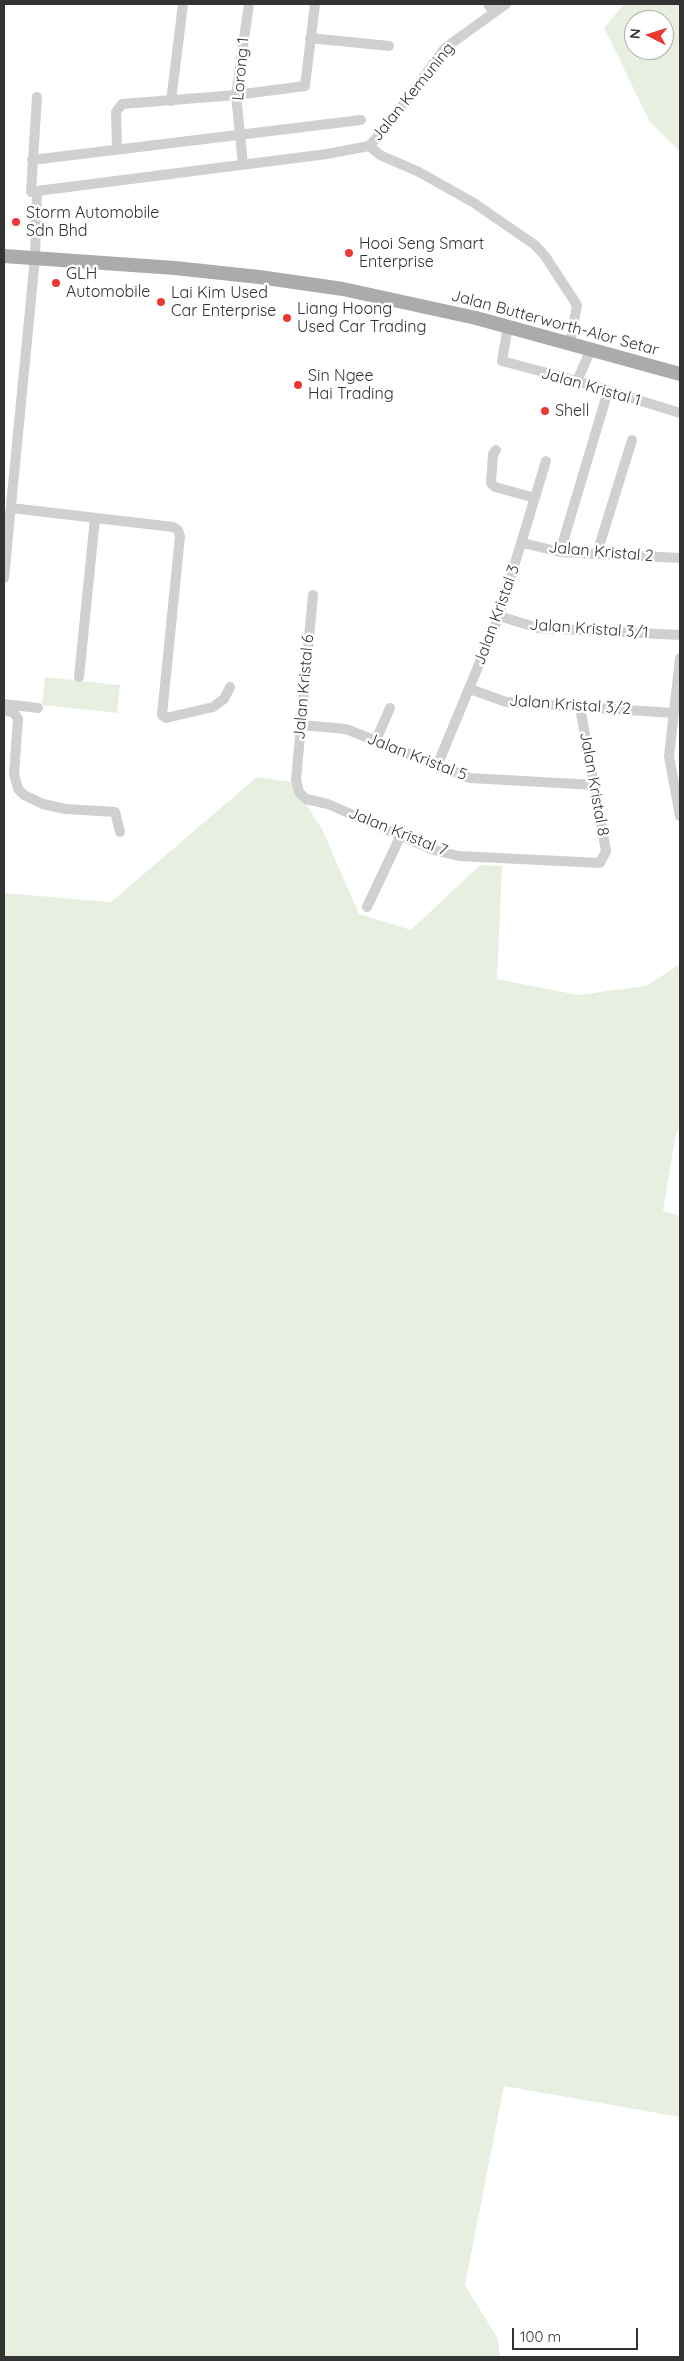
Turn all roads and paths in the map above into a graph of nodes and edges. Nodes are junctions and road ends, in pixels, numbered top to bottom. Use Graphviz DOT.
graph roads {
  1 [pos="183,4"];
  2 [pos="249,4"];
  3 [pos="315,4"];
  4 [pos="506,4"];
  5 [pos="491,8"];
  6 [pos="310,38"];
  7 [pos="389,46"];
  8 [pos="236,95"];
  9 [pos="37,97"];
  10 [pos="171,102"];
  11 [pos="361,120"];
  12 [pos="240,134"];
  13 [pos="368,146"];
  14 [pos="117,149"];
  15 [pos="32,160"];
  16 [pos="243,165"];
  17 [pos="31,192"];
  18 [pos="4,256"];
  19 [pos="35,258"];
  20 [pos="508,326"];
  21 [pos="570,344"];
  22 [pos="591,349"];
  23 [pos="680,374"];
  24 [pos="577,381"];
  25 [pos="608,391"];
  26 [pos="680,414"];
  27 [pos="632,440"];
  28 [pos="496,450"];
  29 [pos="546,461"];
  30 [pos="535,498"];
  31 [pos="11,508"];
  32 [pos="95,518"];
  33 [pos="523,543"];
  34 [pos="5,549"];
  35 [pos="560,552"];
  36 [pos="597,553"];
  37 [pos="680,558"];
  38 [pos="4,578"];
  39 [pos="313,595"];
  40 [pos="499,616"];
  41 [pos="680,635"];
  42 [pos="680,658"];
  43 [pos="79,677"];
  44 [pos="230,687"];
  45 [pos="470,689"];
  46 [pos="4,704"];
  47 [pos="580,707"];
  48 [pos="38,708"];
  49 [pos="390,708"];
  50 [pos="4,710"];
  51 [pos="673,713"];
  52 [pos="301,725"];
  53 [pos="376,740"];
  54 [pos="437,766"];
  55 [pos="296,780"];
  56 [pos="595,786"];
  57 [pos="680,816"];
  58 [pos="120,832"];
  59 [pos="401,835"];
  60 [pos="603,860"];
  61 [pos="367,907"];
  1 -- 10 [label="street"];
  2 -- 8 [label="street, Lorong 1"];
  3 -- 6 [label="street"];
  4 -- 5 [label="street, Jalan Kemuning"];
  5 -- 13 [label="street, Jalan Kemuning"];
  6 -- 7 [label="street"];
  6 -- 8 [label="street"];
  8 -- 10 [label="street"];
  8 -- 12 [label="street, Lorong 1"];
  9 -- 15 [label="street"];
  10 -- 14 [label="street"];
  11 -- 12 [label="street"];
  12 -- 14 [label="street"];
  12 -- 16 [label="street, Lorong 1"];
  13 -- 16 [label="street"];
  13 -- 21 [label="street"];
  14 -- 15 [label="street"];
  15 -- 17 [label="street"];
  16 -- 19 [label="street"];
  18 -- 19 [label="main road, Jalan Butterworth-Alor Setar"];
  19 -- 20 [label="main road, Jalan Butterworth-Alor Setar"];
  19 -- 31 [label="street"];
  20 -- 21 [label="main road, Jalan Butterworth-Alor Setar"];
  20 -- 24 [label="street, Jalan Kristal 1"];
  21 -- 22 [label="main road, Jalan Butterworth-Alor Setar"];
  22 -- 23 [label="main road, Jalan Butterworth-Alor Setar"];
  22 -- 24 [label="street"];
  24 -- 25 [label="street, Jalan Kristal 1"];
  25 -- 26 [label="street, Jalan Kristal 1"];
  25 -- 35 [label="street"];
  27 -- 36 [label="street"];
  28 -- 30 [label="street"];
  29 -- 30 [label="street, Jalan Kristal 3"];
  30 -- 33 [label="street, Jalan Kristal 3"];
  31 -- 32 [label="street"];
  31 -- 34 [label="street"];
  32 -- 43 [label="street"];
  32 -- 44 [label="street"];
  33 -- 35 [label="street, Jalan Kristal 2"];
  33 -- 40 [label="street, Jalan Kristal 3"];
  34 -- 38 [label="street"];
  35 -- 36 [label="street, Jalan Kristal 2"];
  36 -- 37 [label="street, Jalan Kristal 2"];
  39 -- 52 [label="street, Jalan Kristal 6"];
  40 -- 41 [label="street, Jalan Kristal 3/1"];
  40 -- 45 [label="street, Jalan Kristal 3"];
  42 -- 51 [label="street"];
  45 -- 47 [label="street, Jalan Kristal 3/2"];
  45 -- 54 [label="street, Jalan Kristal 3"];
  46 -- 48 [label="street"];
  47 -- 51 [label="street, Jalan Kristal 3/2"];
  47 -- 56 [label="street, Jalan Kristal 8"];
  49 -- 53 [label="street"];
  50 -- 58 [label="street"];
  51 -- 57 [label="street"];
  52 -- 53 [label="street, Jalan Kristal 5"];
  52 -- 55 [label="street, Jalan Kristal 6"];
  53 -- 54 [label="street, Jalan Kristal 5"];
  54 -- 56 [label="street, Jalan Kristal 5"];
  55 -- 59 [label="street, Jalan Kristal 7"];
  56 -- 60 [label="street, Jalan Kristal 8"];
  59 -- 60 [label="street, Jalan Kristal 7"];
  59 -- 61 [label="street"];
}
